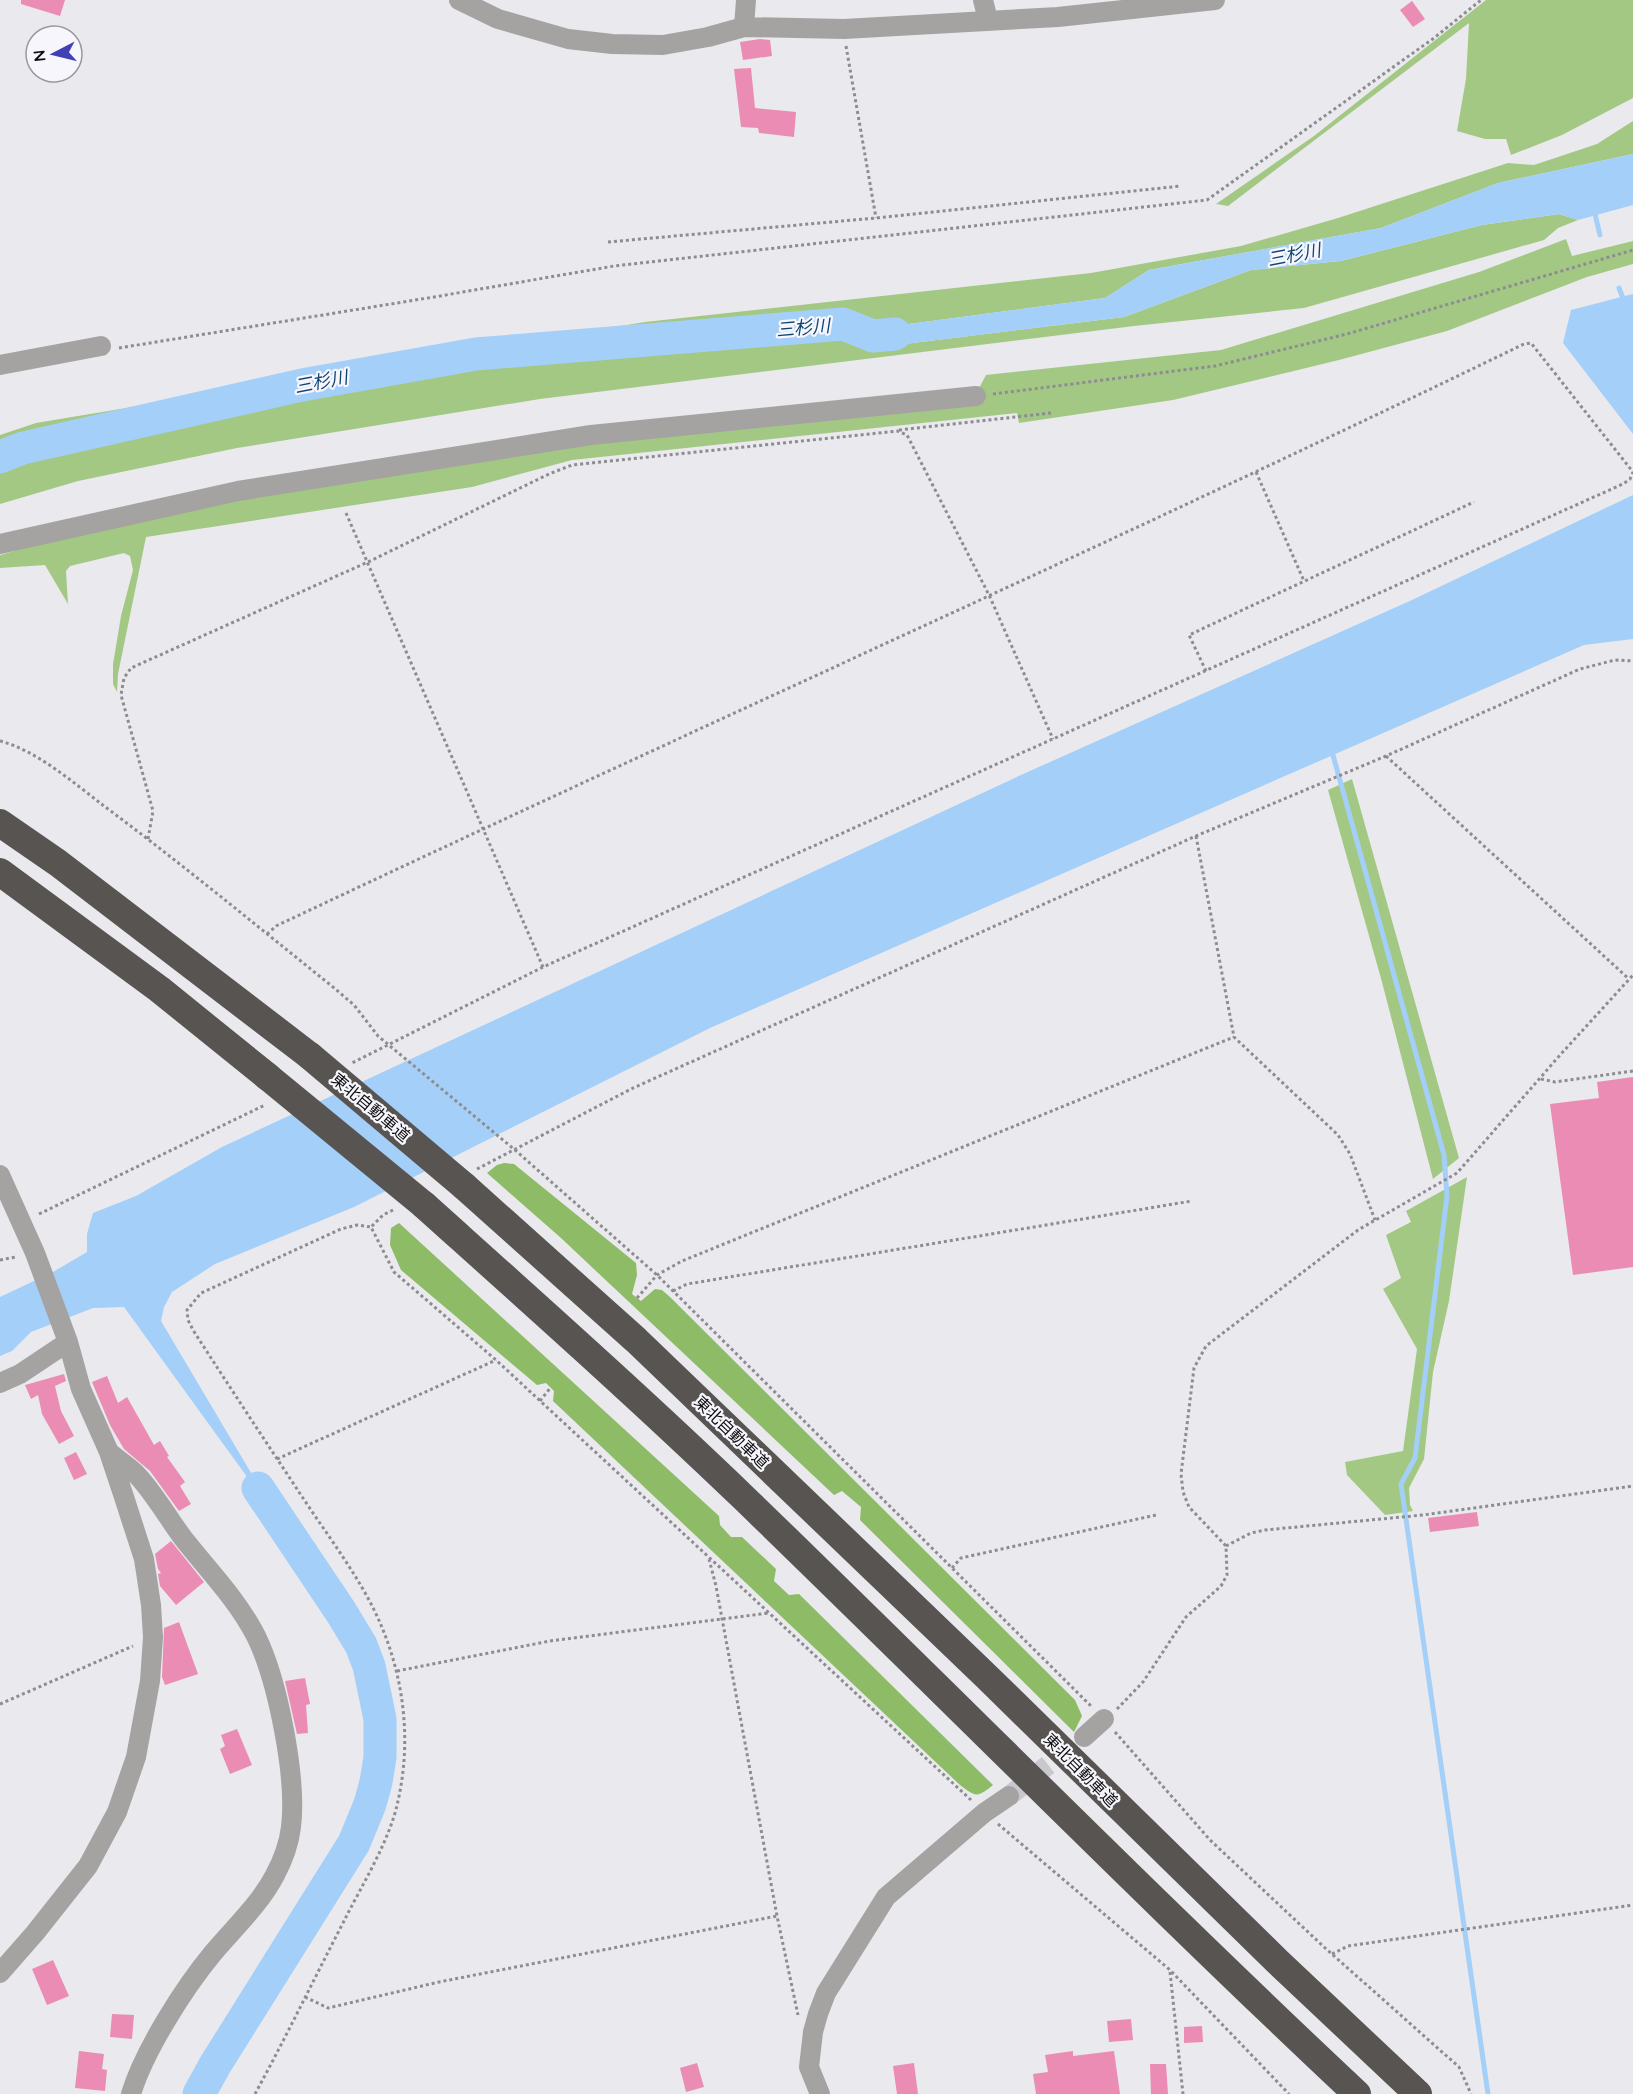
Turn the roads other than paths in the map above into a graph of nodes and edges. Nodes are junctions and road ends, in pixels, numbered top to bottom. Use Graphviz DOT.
graph roads {
  1 [pos="459,0"];
  2 [pos="746,0"];
  3 [pos="983,0"];
  4 [pos="1215,0"];
  5 [pos="988,20"];
  6 [pos="744,27"];
  7 [pos="101,345"];
  8 [pos="0,365"];
  9 [pos="976,396"];
  10 [pos="0,544"];
  11 [pos="0,823"];
  12 [pos="0,872"];
  13 [pos="0,1175"];
  14 [pos="68,1342"];
  15 [pos="0,1383"];
  16 [pos="109,1452"];
  17 [pos="1104,1719"];
  18 [pos="1084,1737"];
  19 [pos="1009,1796"];
  20 [pos="0,1973"];
  21 [pos="131,2094"];
  22 [pos="820,2094"];
  23 [pos="1357,2094"];
  24 [pos="1418,2094"];
  1 -- 6 [label="street"];
  2 -- 6 [label="street"];
  3 -- 5 [label="street"];
  4 -- 5 [label="street"];
  5 -- 6 [label="street"];
  7 -- 8 [label="street"];
  9 -- 10 [label="street"];
  11 -- 24 [label="highway, 東北自動車道, bridge"];
  12 -- 23 [label="highway, bridge"];
  13 -- 14 [label="street"];
  14 -- 15 [label="street"];
  14 -- 16 [label="street"];
  16 -- 20 [label="street"];
  16 -- 21 [label="street"];
  17 -- 18 [label="street"];
  19 -- 22 [label="street"];
}
